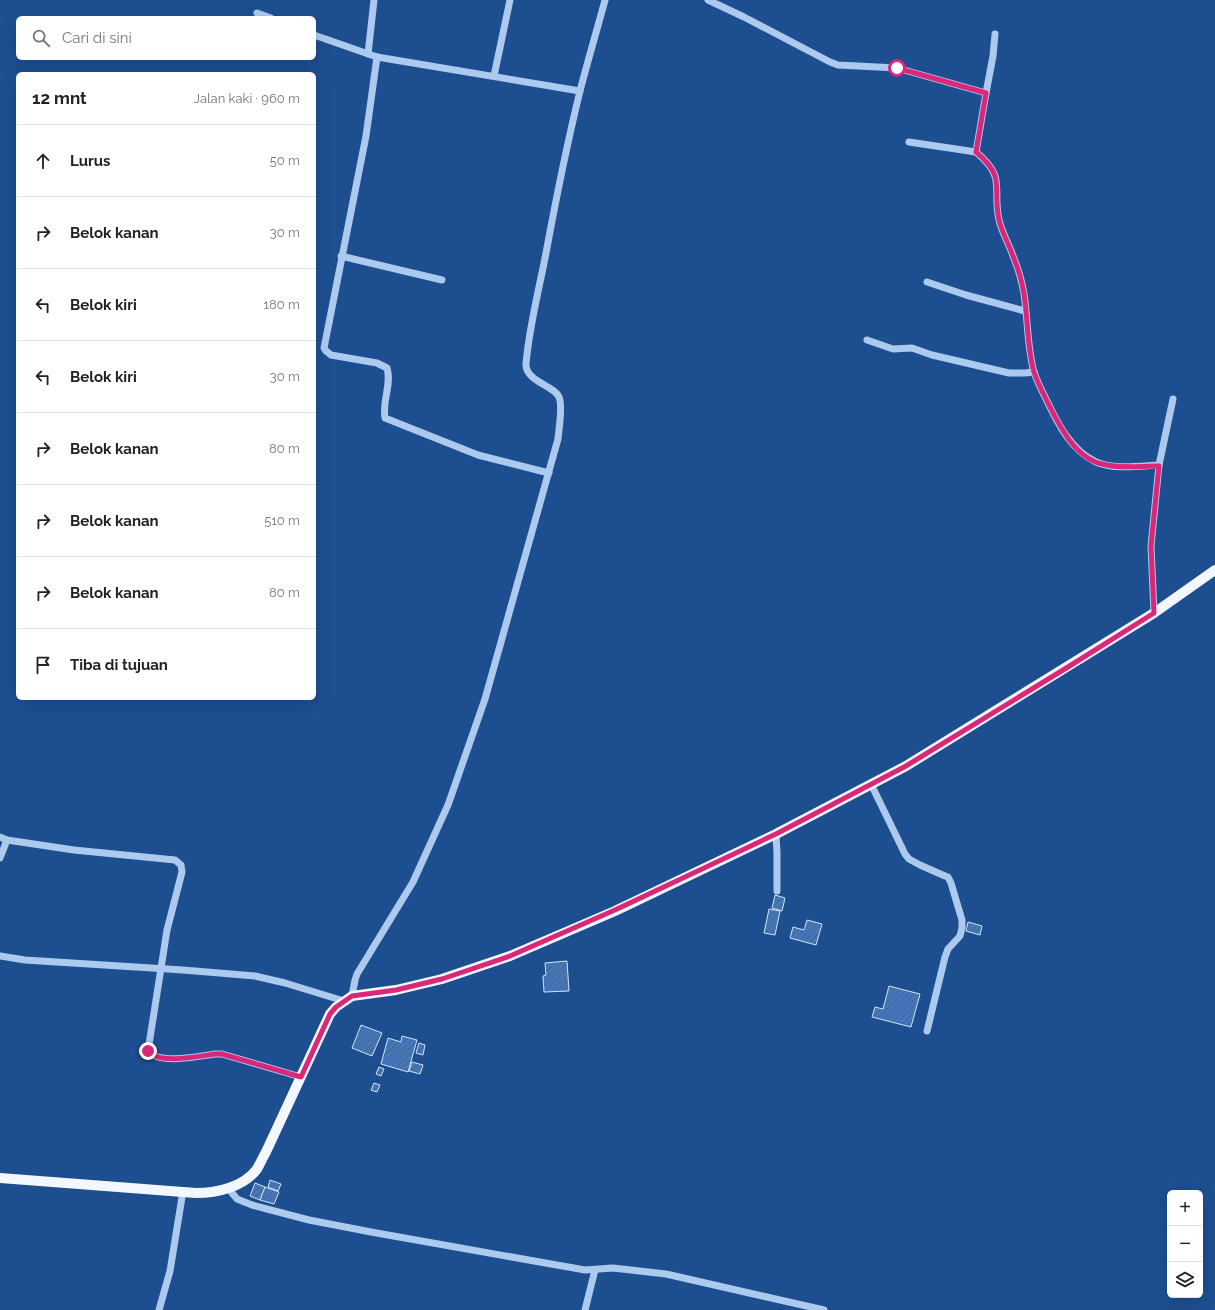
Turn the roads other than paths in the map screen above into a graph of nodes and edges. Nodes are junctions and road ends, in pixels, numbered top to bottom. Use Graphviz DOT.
graph roads {
  1 [pos="374,0"];
  2 [pos="510,0"];
  3 [pos="605,0"];
  4 [pos="708,0"];
  5 [pos="257,13"];
  6 [pos="265,16"];
  7 [pos="995,34"];
  8 [pos="316,36"];
  9 [pos="368,54"];
  10 [pos="377,57"];
  11 [pos="494,76"];
  12 [pos="580,90"];
  13 [pos="986,93"];
  14 [pos="909,142"];
  15 [pos="976,152"];
  16 [pos="341,256"];
  17 [pos="442,280"];
  18 [pos="927,282"];
  19 [pos="1025,310"];
  20 [pos="868,340"];
  21 [pos="1034,372"];
  22 [pos="1173,399"];
  23 [pos="1159,466"];
  24 [pos="549,473"];
  25 [pos="1215,570"];
  26 [pos="1154,613"];
  27 [pos="871,784"];
  28 [pos="776,834"];
  29 [pos="3,839"];
  30 [pos="0,858"];
  31 [pos="777,891"];
  32 [pos="0,956"];
  33 [pos="162,969"];
  34 [pos="348,999"];
  35 [pos="927,1031"];
  36 [pos="301,1077"];
  37 [pos="0,1178"];
  38 [pos="228,1188"];
  39 [pos="183,1191"];
  40 [pos="595,1270"];
  41 [pos="159,1310"];
  42 [pos="585,1310"];
  43 [pos="824,1310"];
  1 -- 9 [label="street"];
  2 -- 11 [label="street"];
  3 -- 12 [label="street"];
  4 -- 13 [label="street"];
  5 -- 6 [label="street"];
  7 -- 13 [label="street"];
  8 -- 9 [label="street"];
  9 -- 10 [label="street"];
  10 -- 11 [label="street"];
  10 -- 16 [label="street"];
  11 -- 12 [label="street"];
  12 -- 24 [label="street"];
  13 -- 15 [label="street"];
  14 -- 15 [label="street"];
  15 -- 19 [label="street"];
  16 -- 17 [label="street"];
  16 -- 24 [label="street"];
  18 -- 19 [label="street"];
  19 -- 21 [label="street"];
  20 -- 21 [label="street"];
  21 -- 23 [label="street"];
  22 -- 23 [label="street"];
  23 -- 26 [label="street"];
  24 -- 34 [label="street"];
  25 -- 26 [label="main road"];
  26 -- 27 [label="main road"];
  27 -- 28 [label="main road"];
  27 -- 35 [label="street"];
  28 -- 31 [label="street"];
  28 -- 34 [label="main road"];
  29 -- 30 [label="street"];
  29 -- 33 [label="street"];
  32 -- 33 [label="street"];
  33 -- 34 [label="street"];
  33 -- 36 [label="street"];
  34 -- 36 [label="main road"];
  36 -- 38 [label="main road"];
  37 -- 39 [label="main road"];
  38 -- 39 [label="main road"];
  38 -- 40 [label="street"];
  39 -- 41 [label="street"];
  40 -- 42 [label="street"];
  40 -- 43 [label="street"];
}
